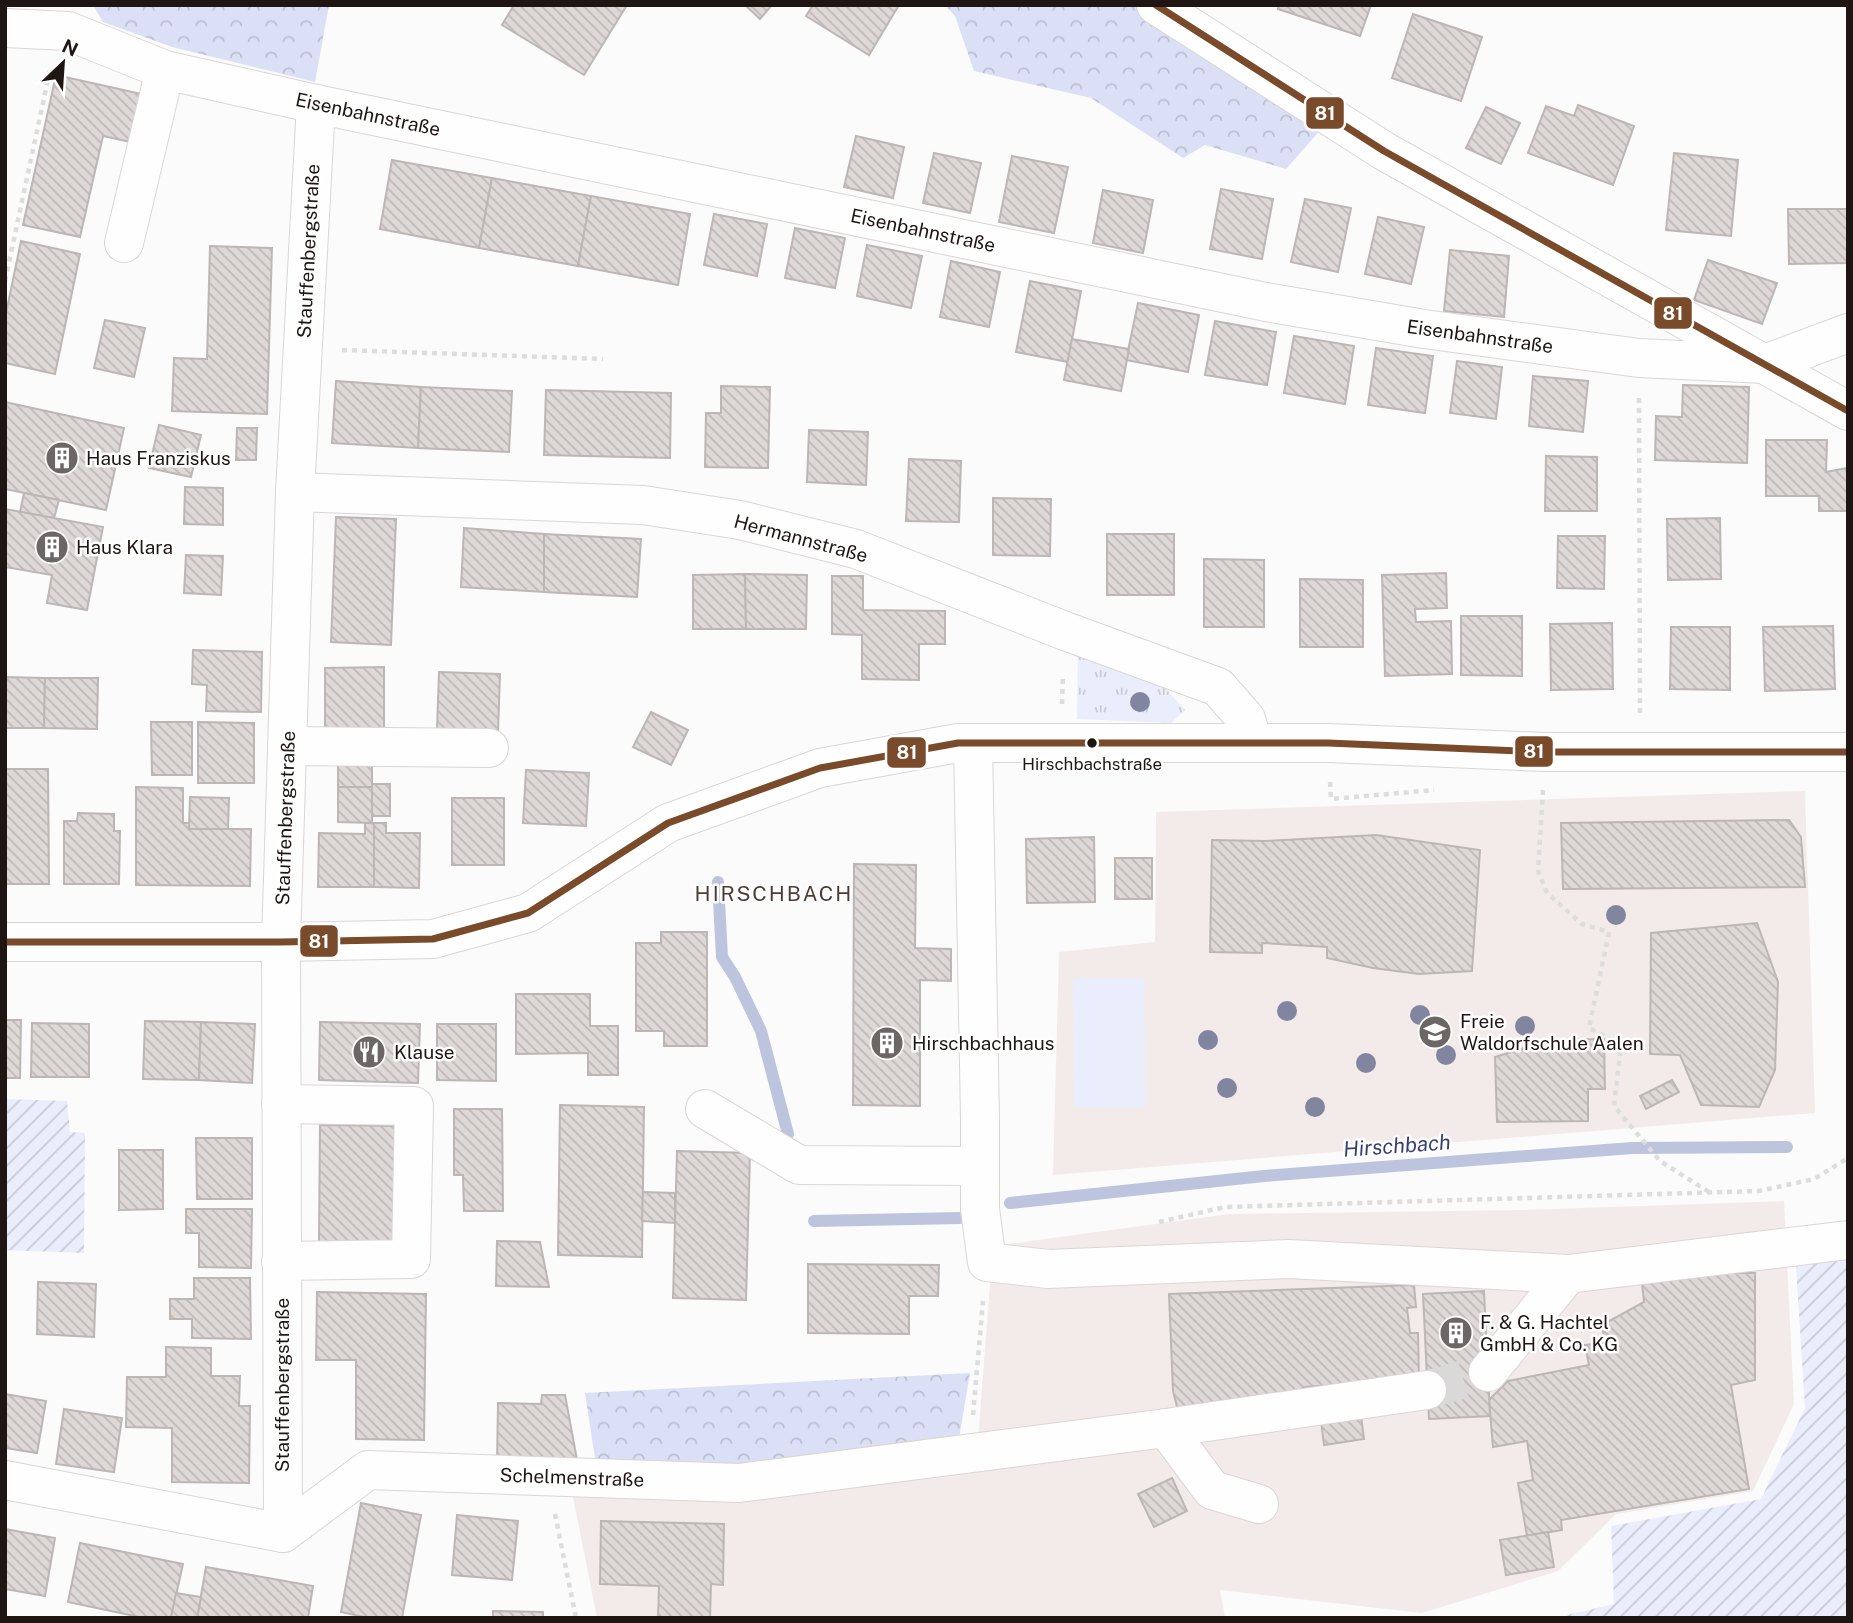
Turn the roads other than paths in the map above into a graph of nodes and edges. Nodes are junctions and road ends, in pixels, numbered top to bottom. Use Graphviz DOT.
graph roads {
  1 [pos="1156,5"];
  2 [pos="69,18"];
  3 [pos="5,28"];
  4 [pos="165,70"];
  5 [pos="316,104"];
  6 [pos="124,243"];
  7 [pos="1848,333"];
  8 [pos="1765,364"];
  9 [pos="1848,411"];
  10 [pos="295,492"];
  11 [pos="1252,743"];
  12 [pos="972,744"];
  13 [pos="287,746"];
  14 [pos="489,748"];
  15 [pos="1848,752"];
  16 [pos="5,942"];
  17 [pos="281,943"];
  18 [pos="281,1104"];
  19 [pos="705,1109"];
  20 [pos="978,1166"];
  21 [pos="1848,1240"];
  22 [pos="281,1261"];
  23 [pos="1569,1274"];
  24 [pos="1488,1371"];
  25 [pos="1427,1390"];
  26 [pos="1166,1428"];
  27 [pos="5,1480"];
  28 [pos="1258,1504"];
  29 [pos="283,1533"];
  1 -- 8 [label="street"];
  2 -- 3 [label="street, Eisenbahnstraße"];
  2 -- 4 [label="street, Eisenbahnstraße"];
  4 -- 5 [label="street, Eisenbahnstraße"];
  4 -- 6 [label="street"];
  5 -- 8 [label="street, Eisenbahnstraße"];
  5 -- 10 [label="street, Stauffenbergstraße"];
  7 -- 8 [label="street, Eisenbahnstraße"];
  8 -- 9 [label="street"];
  10 -- 11 [label="street, Hermannstraße"];
  10 -- 13 [label="street, Stauffenbergstraße"];
  11 -- 12 [label="street"];
  11 -- 15 [label="street"];
  12 -- 17 [label="street"];
  12 -- 20 [label="street"];
  13 -- 14 [label="street"];
  13 -- 17 [label="street, Stauffenbergstraße"];
  16 -- 17 [label="street"];
  17 -- 18 [label="street, Stauffenbergstraße"];
  18 -- 22 [label="street, Stauffenbergstraße"];
  18 -- 22 [label="street"];
  19 -- 20 [label="street"];
  20 -- 23 [label="street"];
  21 -- 23 [label="street"];
  22 -- 29 [label="street, Stauffenbergstraße"];
  23 -- 24 [label="street"];
  25 -- 26 [label="street, Schelmenstraße"];
  26 -- 28 [label="street"];
  26 -- 29 [label="street, Schelmenstraße"];
  27 -- 29 [label="street"];
}
